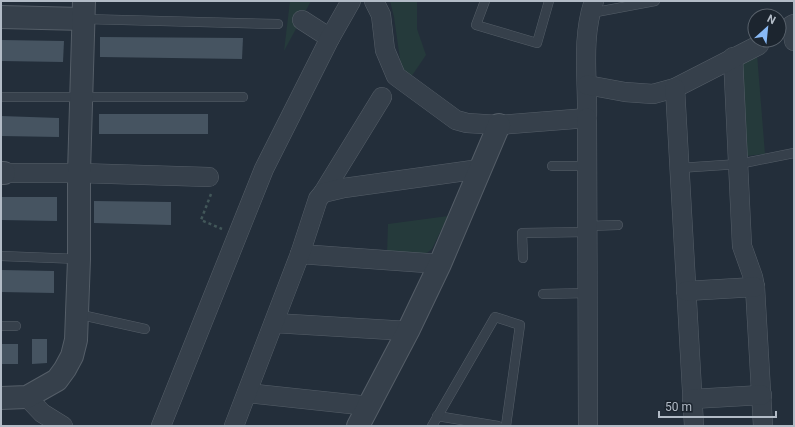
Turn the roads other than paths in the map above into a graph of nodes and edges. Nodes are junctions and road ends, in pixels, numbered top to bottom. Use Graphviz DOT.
graph roads {
  1 [pos="351,1"];
  2 [pos="374,1"];
  3 [pos="485,1"];
  4 [pos="550,1"];
  5 [pos="654,1"];
  6 [pos="590,5"];
  7 [pos="83,10"];
  8 [pos="1,17"];
  9 [pos="302,20"];
  10 [pos="278,24"];
  11 [pos="330,38"];
  12 [pos="752,48"];
  13 [pos="733,57"];
  14 [pos="588,85"];
  15 [pos="675,88"];
  16 [pos="1,97"];
  17 [pos="244,97"];
  18 [pos="382,97"];
  19 [pos="81,98"];
  20 [pos="587,118"];
  21 [pos="499,125"];
  22 [pos="794,154"];
  23 [pos="739,164"];
  24 [pos="552,166"];
  25 [pos="588,166"];
  26 [pos="679,168"];
  27 [pos="480,169"];
  28 [pos="2,173"];
  29 [pos="79,173"];
  30 [pos="210,185"];
  31 [pos="323,192"];
  32 [pos="618,225"];
  33 [pos="588,229"];
  34 [pos="300,254"];
  35 [pos="1,256"];
  36 [pos="523,258"];
  37 [pos="79,259"];
  38 [pos="440,264"];
  39 [pos="754,287"];
  40 [pos="686,291"];
  41 [pos="588,293"];
  42 [pos="543,294"];
  43 [pos="77,314"];
  44 [pos="274,323"];
  45 [pos="1,326"];
  46 [pos="16,326"];
  47 [pos="145,329"];
  48 [pos="408,331"];
  49 [pos="247,393"];
  50 [pos="762,395"];
  51 [pos="28,397"];
  52 [pos="1,398"];
  53 [pos="692,399"];
  54 [pos="369,406"];
  55 [pos="437,416"];
  56 [pos="63,426"];
  57 [pos="161,426"];
  58 [pos="234,426"];
  59 [pos="358,426"];
  60 [pos="432,426"];
  61 [pos="498,426"];
  62 [pos="506,426"];
  63 [pos="588,426"];
  64 [pos="694,426"];
  65 [pos="764,426"];
  1 -- 11 [label="street"];
  2 -- 21 [label="street"];
  3 -- 4 [label="lane"];
  5 -- 6 [label="lane"];
  6 -- 14 [label="street"];
  7 -- 8 [label="street"];
  7 -- 10 [label="lane"];
  7 -- 19 [label="street"];
  9 -- 11 [label="street"];
  11 -- 57 [label="street"];
  12 -- 13 [label="street"];
  13 -- 15 [label="street"];
  13 -- 23 [label="street"];
  14 -- 15 [label="street"];
  14 -- 20 [label="street"];
  15 -- 26 [label="street"];
  16 -- 19 [label="lane"];
  17 -- 19 [label="lane"];
  18 -- 31 [label="street"];
  19 -- 29 [label="street"];
  20 -- 21 [label="street"];
  20 -- 25 [label="street"];
  21 -- 27 [label="street"];
  22 -- 23 [label="lane"];
  23 -- 26 [label="lane"];
  23 -- 39 [label="street"];
  24 -- 25 [label="lane"];
  25 -- 33 [label="street"];
  26 -- 40 [label="street"];
  27 -- 31 [label="street"];
  27 -- 38 [label="street"];
  28 -- 29 [label="street"];
  29 -- 30 [label="street"];
  29 -- 37 [label="street"];
  31 -- 34 [label="street"];
  32 -- 33 [label="lane"];
  33 -- 36 [label="lane"];
  33 -- 41 [label="street"];
  34 -- 38 [label="street"];
  34 -- 44 [label="street"];
  35 -- 37 [label="lane"];
  37 -- 43 [label="street"];
  38 -- 48 [label="street"];
  39 -- 40 [label="street"];
  39 -- 50 [label="street"];
  40 -- 53 [label="street"];
  41 -- 42 [label="lane"];
  41 -- 63 [label="street"];
  43 -- 47 [label="lane"];
  43 -- 51 [label="street"];
  44 -- 48 [label="street"];
  44 -- 49 [label="street"];
  45 -- 46 [label="lane"];
  48 -- 54 [label="street"];
  49 -- 54 [label="street"];
  49 -- 58 [label="street"];
  50 -- 53 [label="street"];
  50 -- 65 [label="street"];
  51 -- 52 [label="street"];
  51 -- 56 [label="street"];
  53 -- 64 [label="street"];
  54 -- 59 [label="street"];
  55 -- 60 [label="lane"];
  55 -- 61 [label="lane"];
  55 -- 62 [label="lane"];
}
